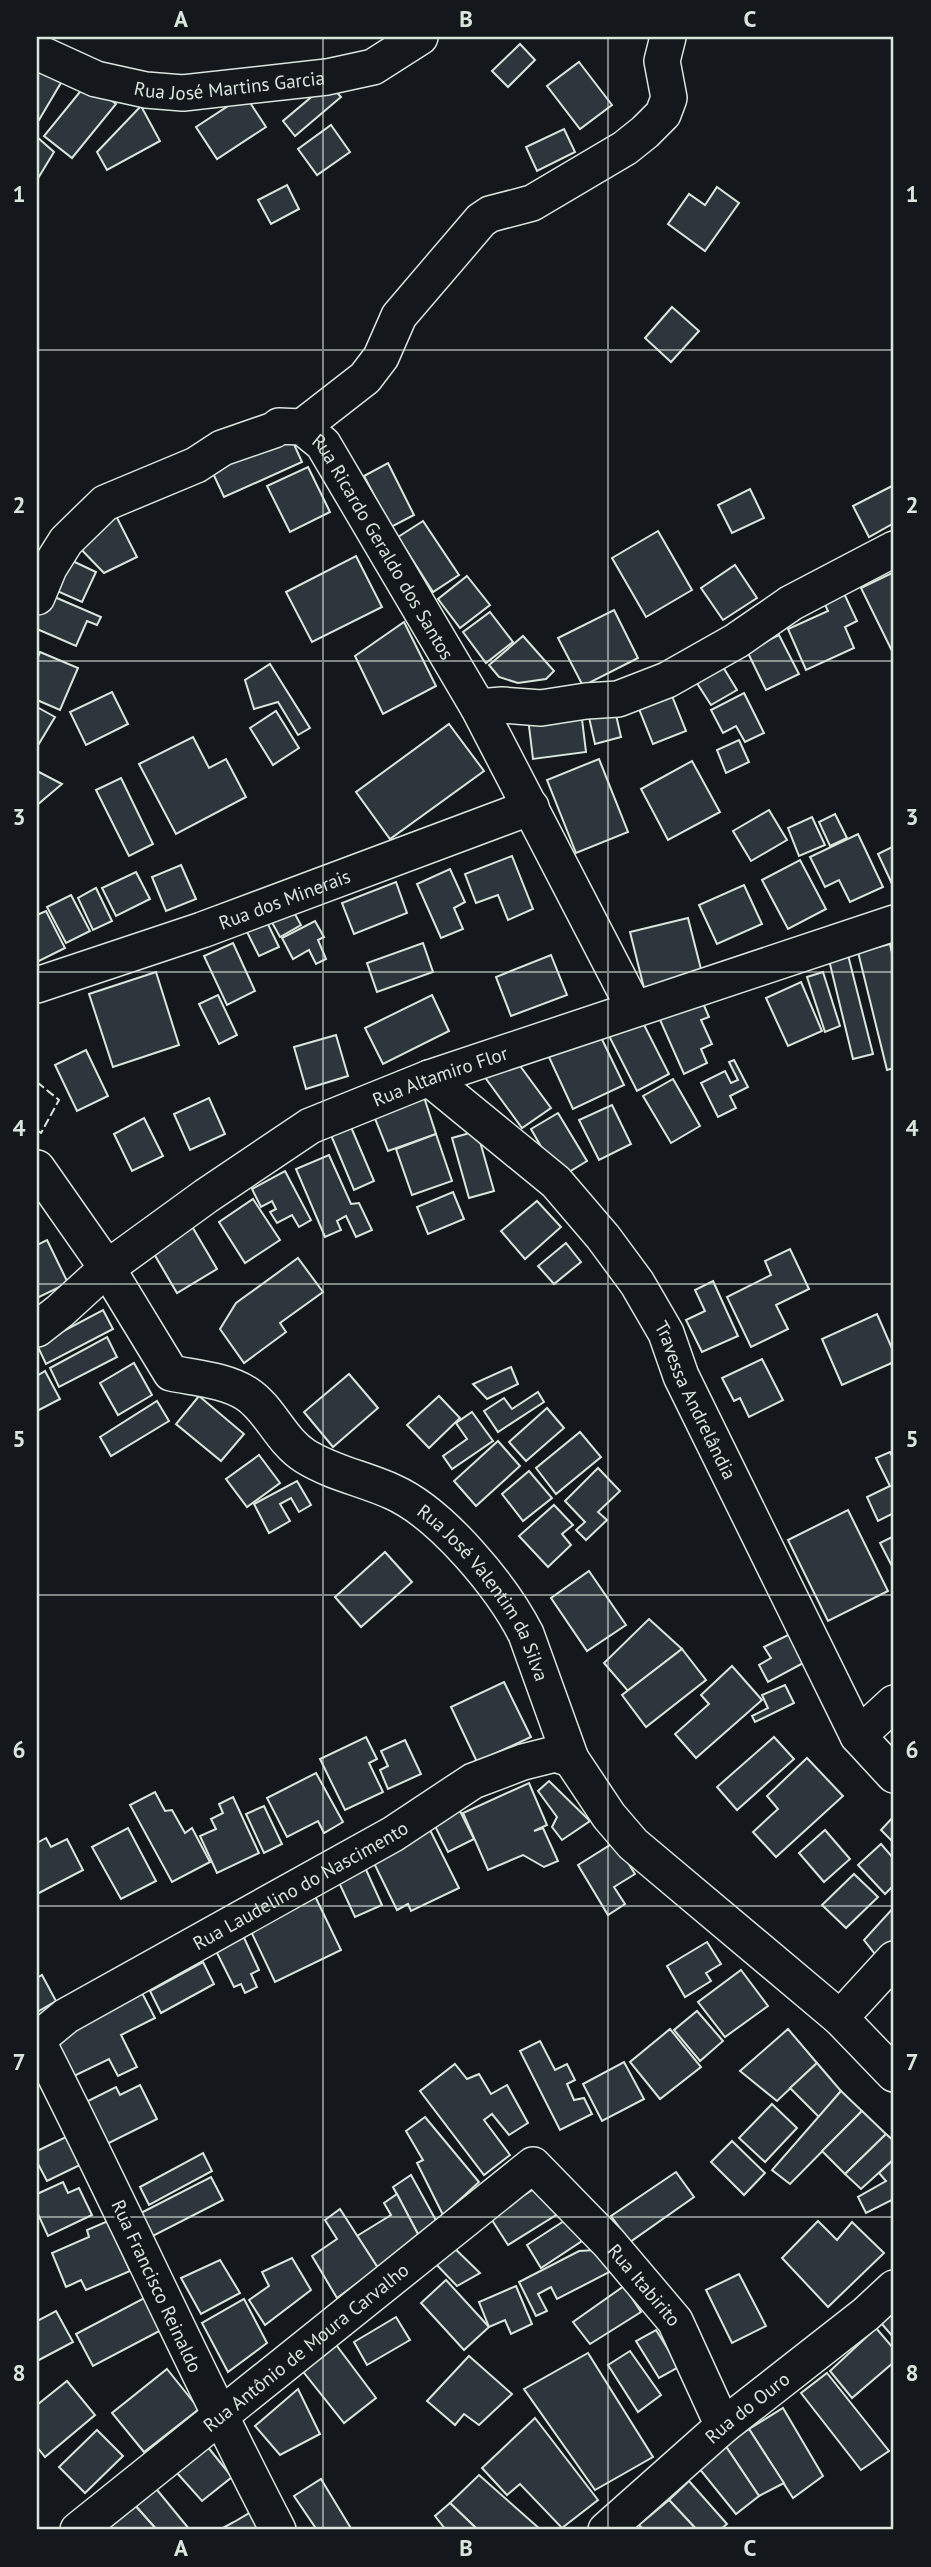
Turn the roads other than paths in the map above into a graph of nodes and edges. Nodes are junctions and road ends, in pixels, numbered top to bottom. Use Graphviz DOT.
graph roads {
  1 [pos="420,37"];
  2 [pos="668,37"];
  3 [pos="37,51"];
  4 [pos="302,427"];
  5 [pos="894,549"];
  6 [pos="37,597"];
  7 [pos="478,707"];
  8 [pos="531,807"];
  9 [pos="894,923"];
  10 [pos="37,985"];
  11 [pos="635,1008"];
  12 [pos="429,1078"];
  13 [pos="37,1168"];
  14 [pos="107,1268"];
  15 [pos="37,1328"];
  16 [pos="894,1703"];
  17 [pos="858,1736"];
  18 [pos="571,1759"];
  19 [pos="894,1775"];
  20 [pos="894,1959"];
  21 [pos="840,2018"];
  22 [pos="37,2040"];
  23 [pos="894,2074"];
  24 [pos="533,2165"];
  25 [pos="894,2288"];
  26 [pos="219,2417"];
  27 [pos="723,2426"];
  28 [pos="78,2530"];
  29 [pos="278,2530"];
  30 [pos="606,2530"];
  1 -- 3 [label="street, Rua José Martins Garcia"];
  2 -- 4 [label="street"];
  4 -- 6 [label="street, Rua Ricardo Geraldo dos Santos"];
  4 -- 7 [label="street, Rua Ricardo Geraldo dos Santos"];
  5 -- 7 [label="street"];
  7 -- 8 [label="street, Rua Ricardo Geraldo dos Santos"];
  8 -- 10 [label="street, Rua dos Minerais"];
  8 -- 11 [label="street, Rua Ricardo Geraldo dos Santos"];
  9 -- 11 [label="street, Rua Altamiro Flor"];
  11 -- 12 [label="street, Rua Altamiro Flor"];
  12 -- 14 [label="street, Rua Altamiro Flor"];
  12 -- 17 [label="street, Travessa Andrelândia"];
  13 -- 14 [label="street, Rua José Valentim da Silva"];
  14 -- 15 [label="street, Rua Altamiro Flor"];
  14 -- 18 [label="street, Rua José Valentim da Silva"];
  16 -- 17 [label="street"];
  17 -- 19 [label="street, Travessa Andrelândia"];
  18 -- 21 [label="street, Rua José Valentim da Silva"];
  18 -- 22 [label="street, Rua Laudelino do Nascimento"];
  20 -- 21 [label="street"];
  21 -- 23 [label="street, Rua José Valentim da Silva"];
  22 -- 26 [label="street, Rua Francisco Reinaldo"];
  24 -- 26 [label="street, Rua Antônio de Moura Carvalho"];
  24 -- 27 [label="street, Rua Itabirito"];
  25 -- 27 [label="street, Rua do Ouro"];
  26 -- 28 [label="street, Rua Antônio de Moura Carvalho"];
  26 -- 29 [label="street, Rua Francisco Reinaldo"];
  27 -- 30 [label="street, Rua do Ouro"];
}
